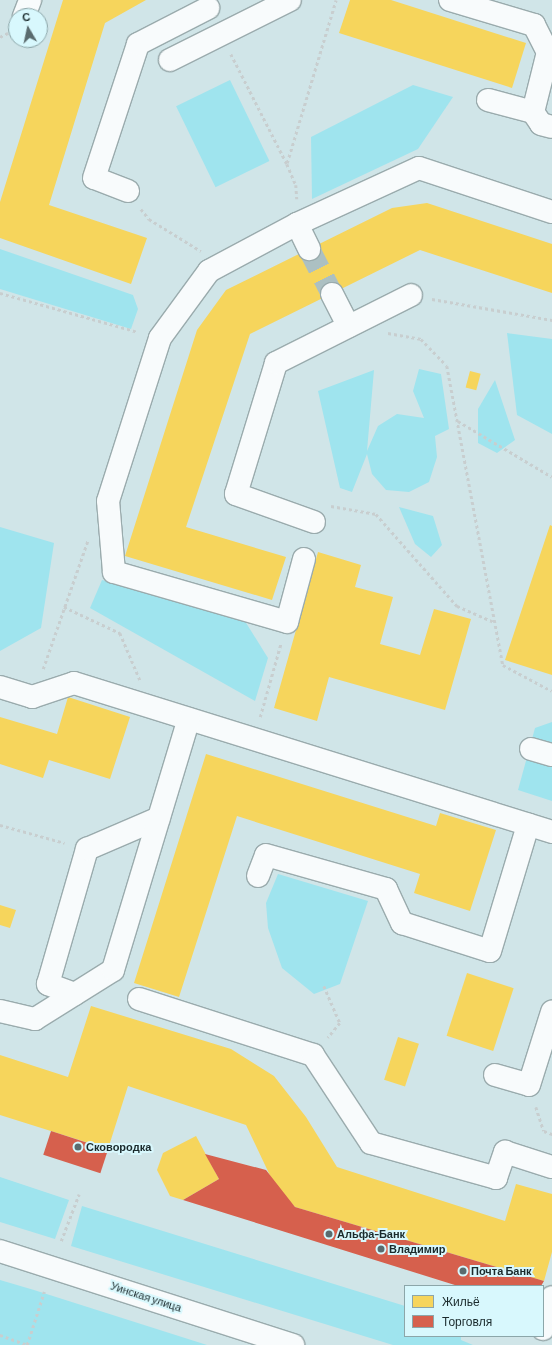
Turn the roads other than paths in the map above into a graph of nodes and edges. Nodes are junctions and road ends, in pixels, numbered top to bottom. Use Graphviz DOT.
graph roads {
  1 [pos="290,0"];
  2 [pos="450,0"];
  3 [pos="206,4"];
  4 [pos="221,34"];
  5 [pos="170,60"];
  6 [pos="488,100"];
  7 [pos="533,112"];
  8 [pos="552,127"];
  9 [pos="128,191"];
  10 [pos="552,212"];
  11 [pos="297,224"];
  12 [pos="310,249"];
  13 [pos="332,294"];
  14 [pos="411,295"];
  15 [pos="348,326"];
  16 [pos="314,522"];
  17 [pos="304,559"];
  18 [pos="0,687"];
  19 [pos="189,718"];
  20 [pos="531,749"];
  21 [pos="552,755"];
  22 [pos="159,818"];
  23 [pos="528,826"];
  24 [pos="552,832"];
  25 [pos="258,876"];
  26 [pos="75,994"];
  27 [pos="139,999"];
  28 [pos="0,1011"];
  29 [pos="552,1012"];
  30 [pos="495,1075"];
  31 [pos="552,1167"];
  32 [pos="0,1251"];
  33 [pos="552,1297"];
  34 [pos="544,1325"];
  35 [pos="293,1345"];
  1 -- 4 [label="main road"];
  2 -- 7 [label="main road"];
  3 -- 4 [label="main road"];
  3 -- 9 [label="main road"];
  4 -- 5 [label="main road"];
  6 -- 7 [label="main road"];
  7 -- 8 [label="main road"];
  10 -- 11 [label="main road"];
  11 -- 12 [label="main road"];
  11 -- 17 [label="main road"];
  13 -- 15 [label="main road"];
  14 -- 15 [label="main road"];
  15 -- 16 [label="main road"];
  18 -- 19 [label="main road"];
  19 -- 22 [label="main road"];
  19 -- 23 [label="main road"];
  20 -- 21 [label="main road"];
  22 -- 26 [label="main road"];
  22 -- 26 [label="main road"];
  23 -- 24 [label="main road"];
  23 -- 25 [label="main road"];
  26 -- 28 [label="main road"];
  27 -- 31 [label="main road"];
  29 -- 30 [label="main road"];
  32 -- 35 [label="main road, Уинская улица"];
  33 -- 34 [label="main road"];
}
